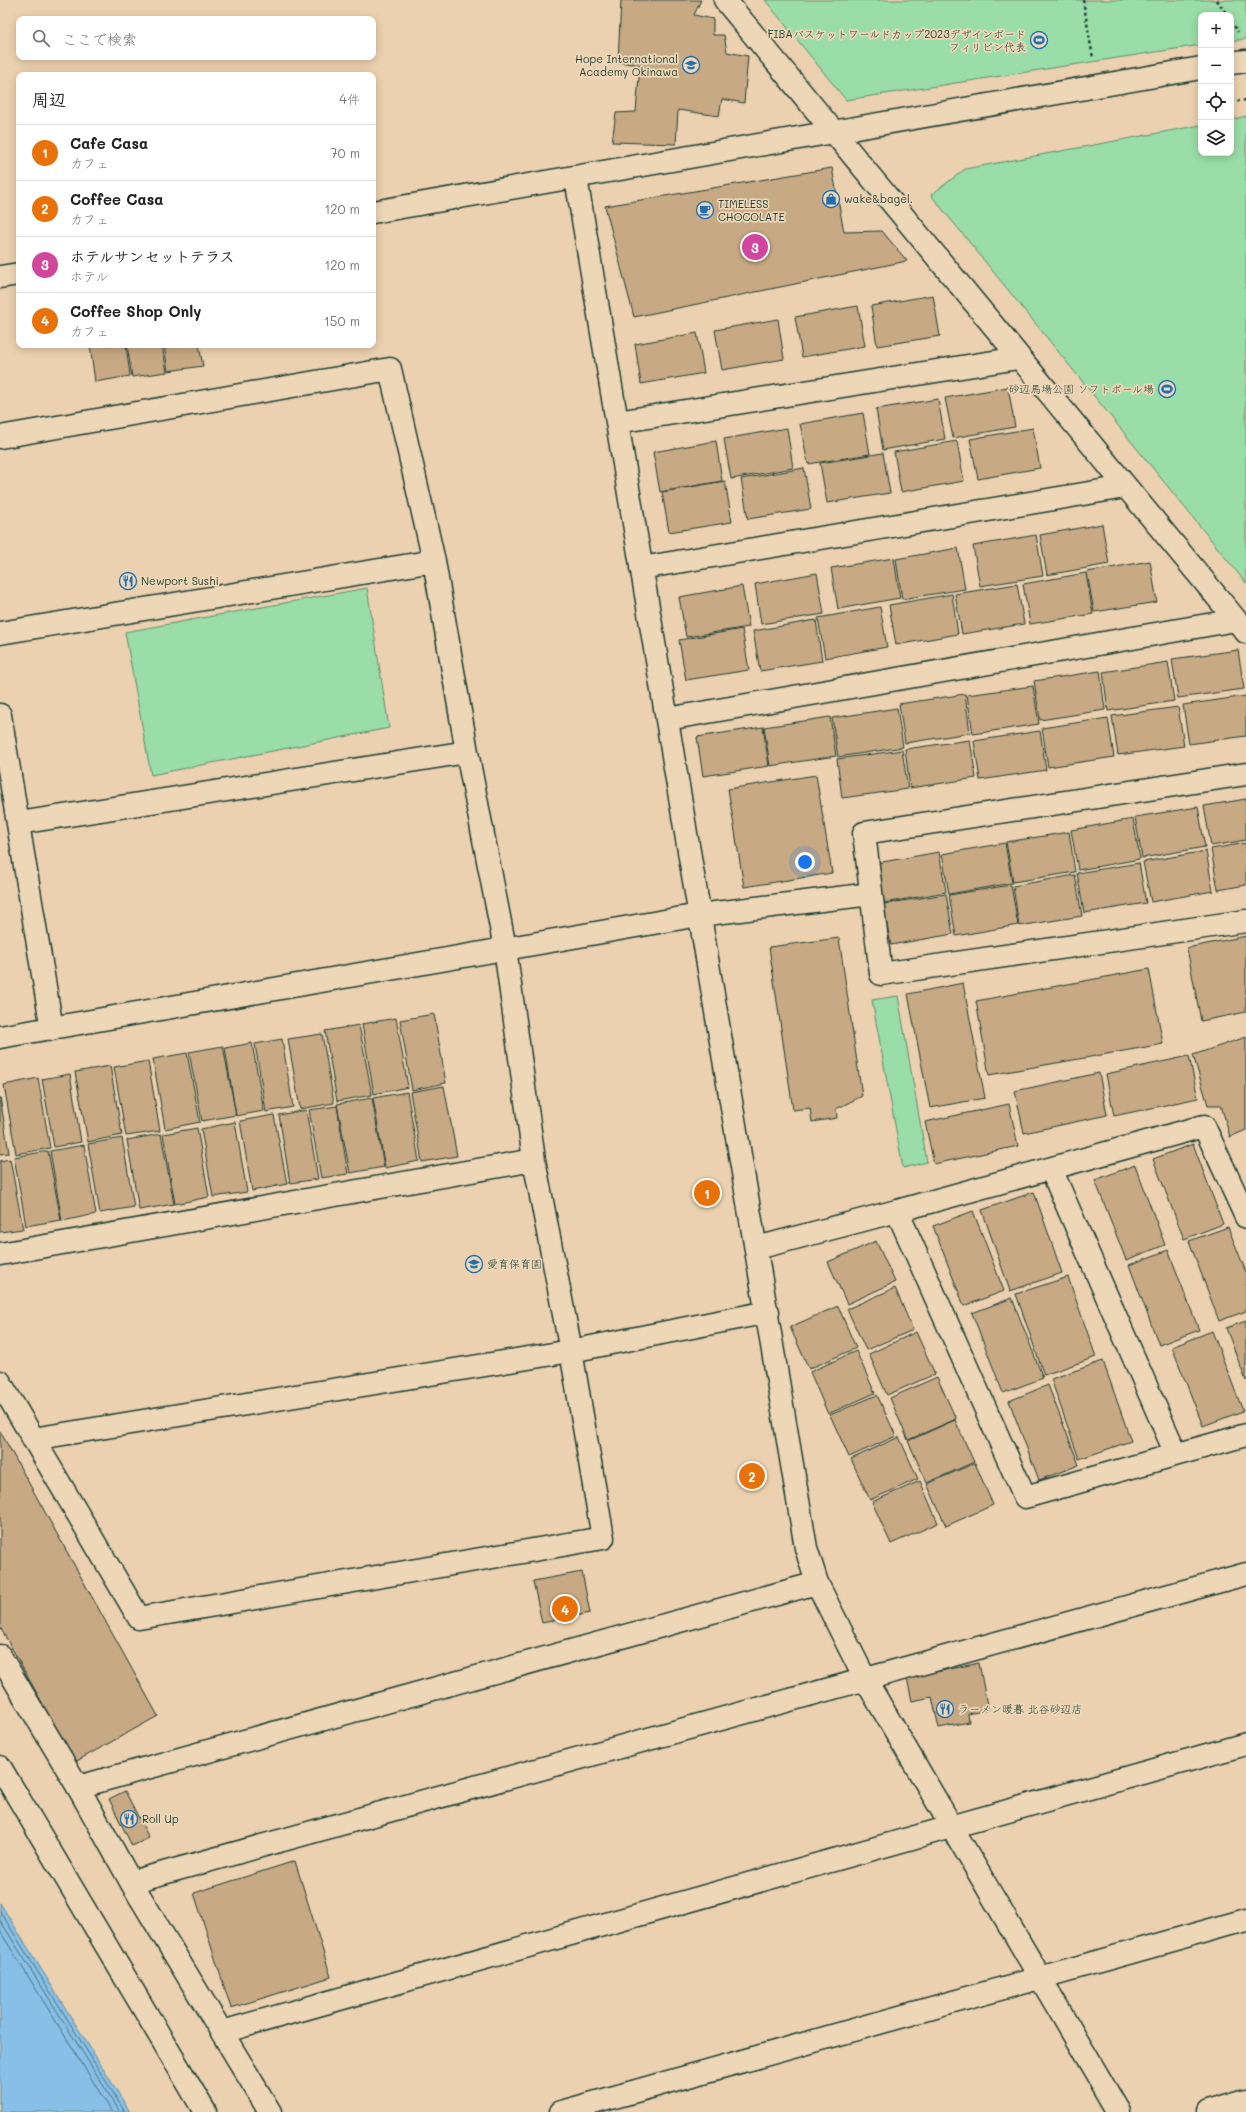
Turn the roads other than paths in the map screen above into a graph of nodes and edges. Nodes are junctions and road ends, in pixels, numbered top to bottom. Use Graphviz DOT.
graph roads {
  1 [pos="725,0"];
  2 [pos="1246,60"];
  3 [pos="1234,62"];
  4 [pos="1198,69"];
  5 [pos="836,133"];
  6 [pos="576,178"];
  7 [pos="376,211"];
  8 [pos="16,274"];
  9 [pos="0,277"];
  10 [pos="1018,358"];
  11 [pos="617,422"];
  12 [pos="0,437"];
  13 [pos="1125,486"];
  14 [pos="434,561"];
  15 [pos="641,568"];
  16 [pos="1241,626"];
  17 [pos="0,633"];
  18 [pos="0,715"];
  19 [pos="667,719"];
  20 [pos="467,752"];
  21 [pos="1246,774"];
  22 [pos="19,823"];
  23 [pos="871,894"];
  24 [pos="699,915"];
  25 [pos="1246,921"];
  26 [pos="505,948"];
  27 [pos="52,1029"];
  28 [pos="0,1037"];
  29 [pos="534,1160"];
  30 [pos="1051,1169"];
  31 [pos="897,1211"];
  32 [pos="1246,1217"];
  33 [pos="757,1248"];
  34 [pos="0,1254"];
  35 [pos="768,1312"];
  36 [pos="571,1351"];
  37 [pos="0,1382"];
  38 [pos="1246,1435"];
  39 [pos="33,1439"];
  40 [pos="1176,1454"];
  41 [pos="1246,1574"];
  42 [pos="817,1583"];
  43 [pos="0,1656"];
  44 [pos="865,1678"];
  45 [pos="1246,1744"];
  46 [pos="0,1767"];
  47 [pos="78,1787"];
  48 [pos="952,1826"];
  49 [pos="131,1882"];
  50 [pos="1246,1920"];
  51 [pos="1040,1977"];
  52 [pos="222,2032"];
  53 [pos="1246,2101"];
  54 [pos="206,2112"];
  55 [pos="270,2112"];
  56 [pos="561,2112"];
  57 [pos="1118,2112"];
  58 [pos="1208,2112"];
  1 -- 5 [label="street"];
  2 -- 3 [label="street"];
  4 -- 5 [label="street"];
  5 -- 6 [label="street"];
  5 -- 10 [label="street"];
  6 -- 7 [label="street"];
  6 -- 11 [label="street"];
  8 -- 9 [label="street"];
  10 -- 11 [label="street"];
  10 -- 13 [label="street"];
  11 -- 15 [label="street"];
  12 -- 14 [label="street"];
  13 -- 15 [label="street"];
  13 -- 16 [label="street"];
  14 -- 17 [label="street"];
  14 -- 20 [label="street"];
  15 -- 19 [label="street"];
  16 -- 19 [label="street"];
  18 -- 22 [label="street"];
  19 -- 24 [label="street"];
  20 -- 22 [label="street"];
  20 -- 26 [label="street"];
  21 -- 23 [label="street"];
  22 -- 27 [label="street"];
  23 -- 24 [label="street"];
  23 -- 25 [label="street"];
  24 -- 26 [label="street"];
  24 -- 33 [label="street"];
  26 -- 27 [label="street"];
  26 -- 29 [label="street"];
  27 -- 28 [label="street"];
  29 -- 34 [label="street"];
  29 -- 36 [label="street"];
  30 -- 31 [label="street"];
  30 -- 32 [label="street"];
  30 -- 40 [label="street"];
  31 -- 33 [label="street"];
  31 -- 40 [label="street"];
  33 -- 35 [label="street"];
  35 -- 36 [label="street"];
  35 -- 42 [label="street"];
  36 -- 39 [label="street"];
  36 -- 39 [label="street"];
  37 -- 39 [label="street"];
  38 -- 40 [label="street"];
  41 -- 44 [label="street"];
  42 -- 44 [label="street"];
  42 -- 47 [label="street"];
  43 -- 47 [label="street"];
  44 -- 48 [label="street"];
  44 -- 49 [label="street"];
  45 -- 48 [label="street"];
  46 -- 54 [label="street"];
  47 -- 49 [label="street"];
  48 -- 51 [label="street"];
  48 -- 52 [label="street"];
  49 -- 52 [label="street"];
  50 -- 51 [label="street"];
  51 -- 56 [label="street"];
  51 -- 57 [label="street"];
  52 -- 55 [label="street"];
  53 -- 58 [label="street"];
}
